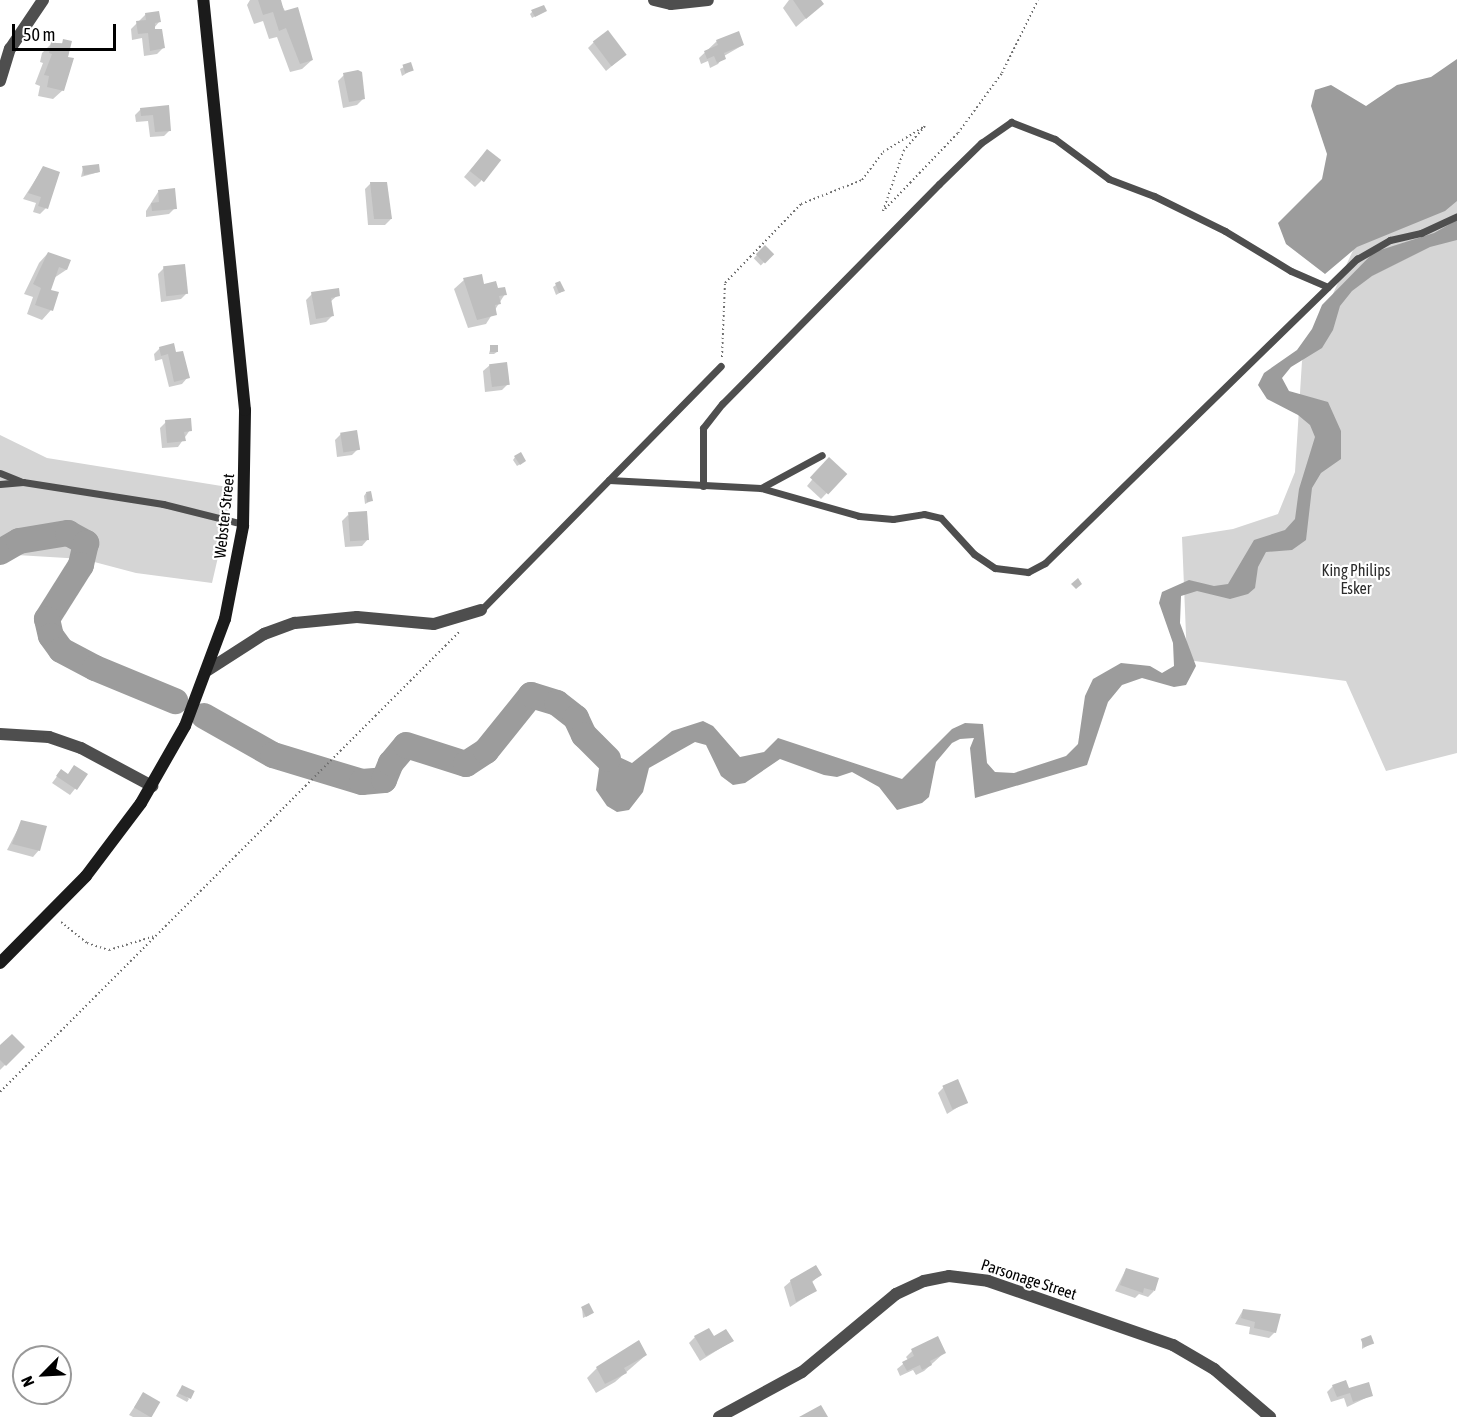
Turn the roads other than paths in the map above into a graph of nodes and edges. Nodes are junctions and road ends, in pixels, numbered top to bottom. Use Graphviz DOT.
graph roads {
  1 [pos="43,0"];
  2 [pos="203,0"];
  3 [pos="654,0"];
  4 [pos="708,0"];
  5 [pos="0,81"];
  6 [pos="1457,216"];
  7 [pos="1328,287"];
  8 [pos="721,366"];
  9 [pos="822,455"];
  10 [pos="0,473"];
  11 [pos="609,480"];
  12 [pos="23,482"];
  13 [pos="0,484"];
  14 [pos="703,486"];
  15 [pos="760,488"];
  16 [pos="243,524"];
  17 [pos="481,610"];
  18 [pos="208,670"];
  19 [pos="0,734"];
  20 [pos="152,786"];
  21 [pos="0,963"];
  22 [pos="719,1417"];
  23 [pos="1270,1417"];
  1 -- 5 [label="street"];
  2 -- 16 [label="street, Webster Street"];
  3 -- 4 [label="street"];
  6 -- 7 [label="lane"];
  7 -- 14 [label="lane"];
  7 -- 15 [label="lane"];
  8 -- 11 [label="lane"];
  9 -- 15 [label="lane"];
  10 -- 12 [label="lane"];
  11 -- 14 [label="lane"];
  11 -- 17 [label="lane"];
  12 -- 13 [label="lane"];
  12 -- 16 [label="lane"];
  14 -- 15 [label="lane"];
  16 -- 18 [label="street, Webster Street"];
  17 -- 18 [label="street"];
  18 -- 20 [label="street, Webster Street"];
  19 -- 20 [label="street"];
  20 -- 21 [label="street, Webster Street"];
  22 -- 23 [label="street, Parsonage Street"];
}
